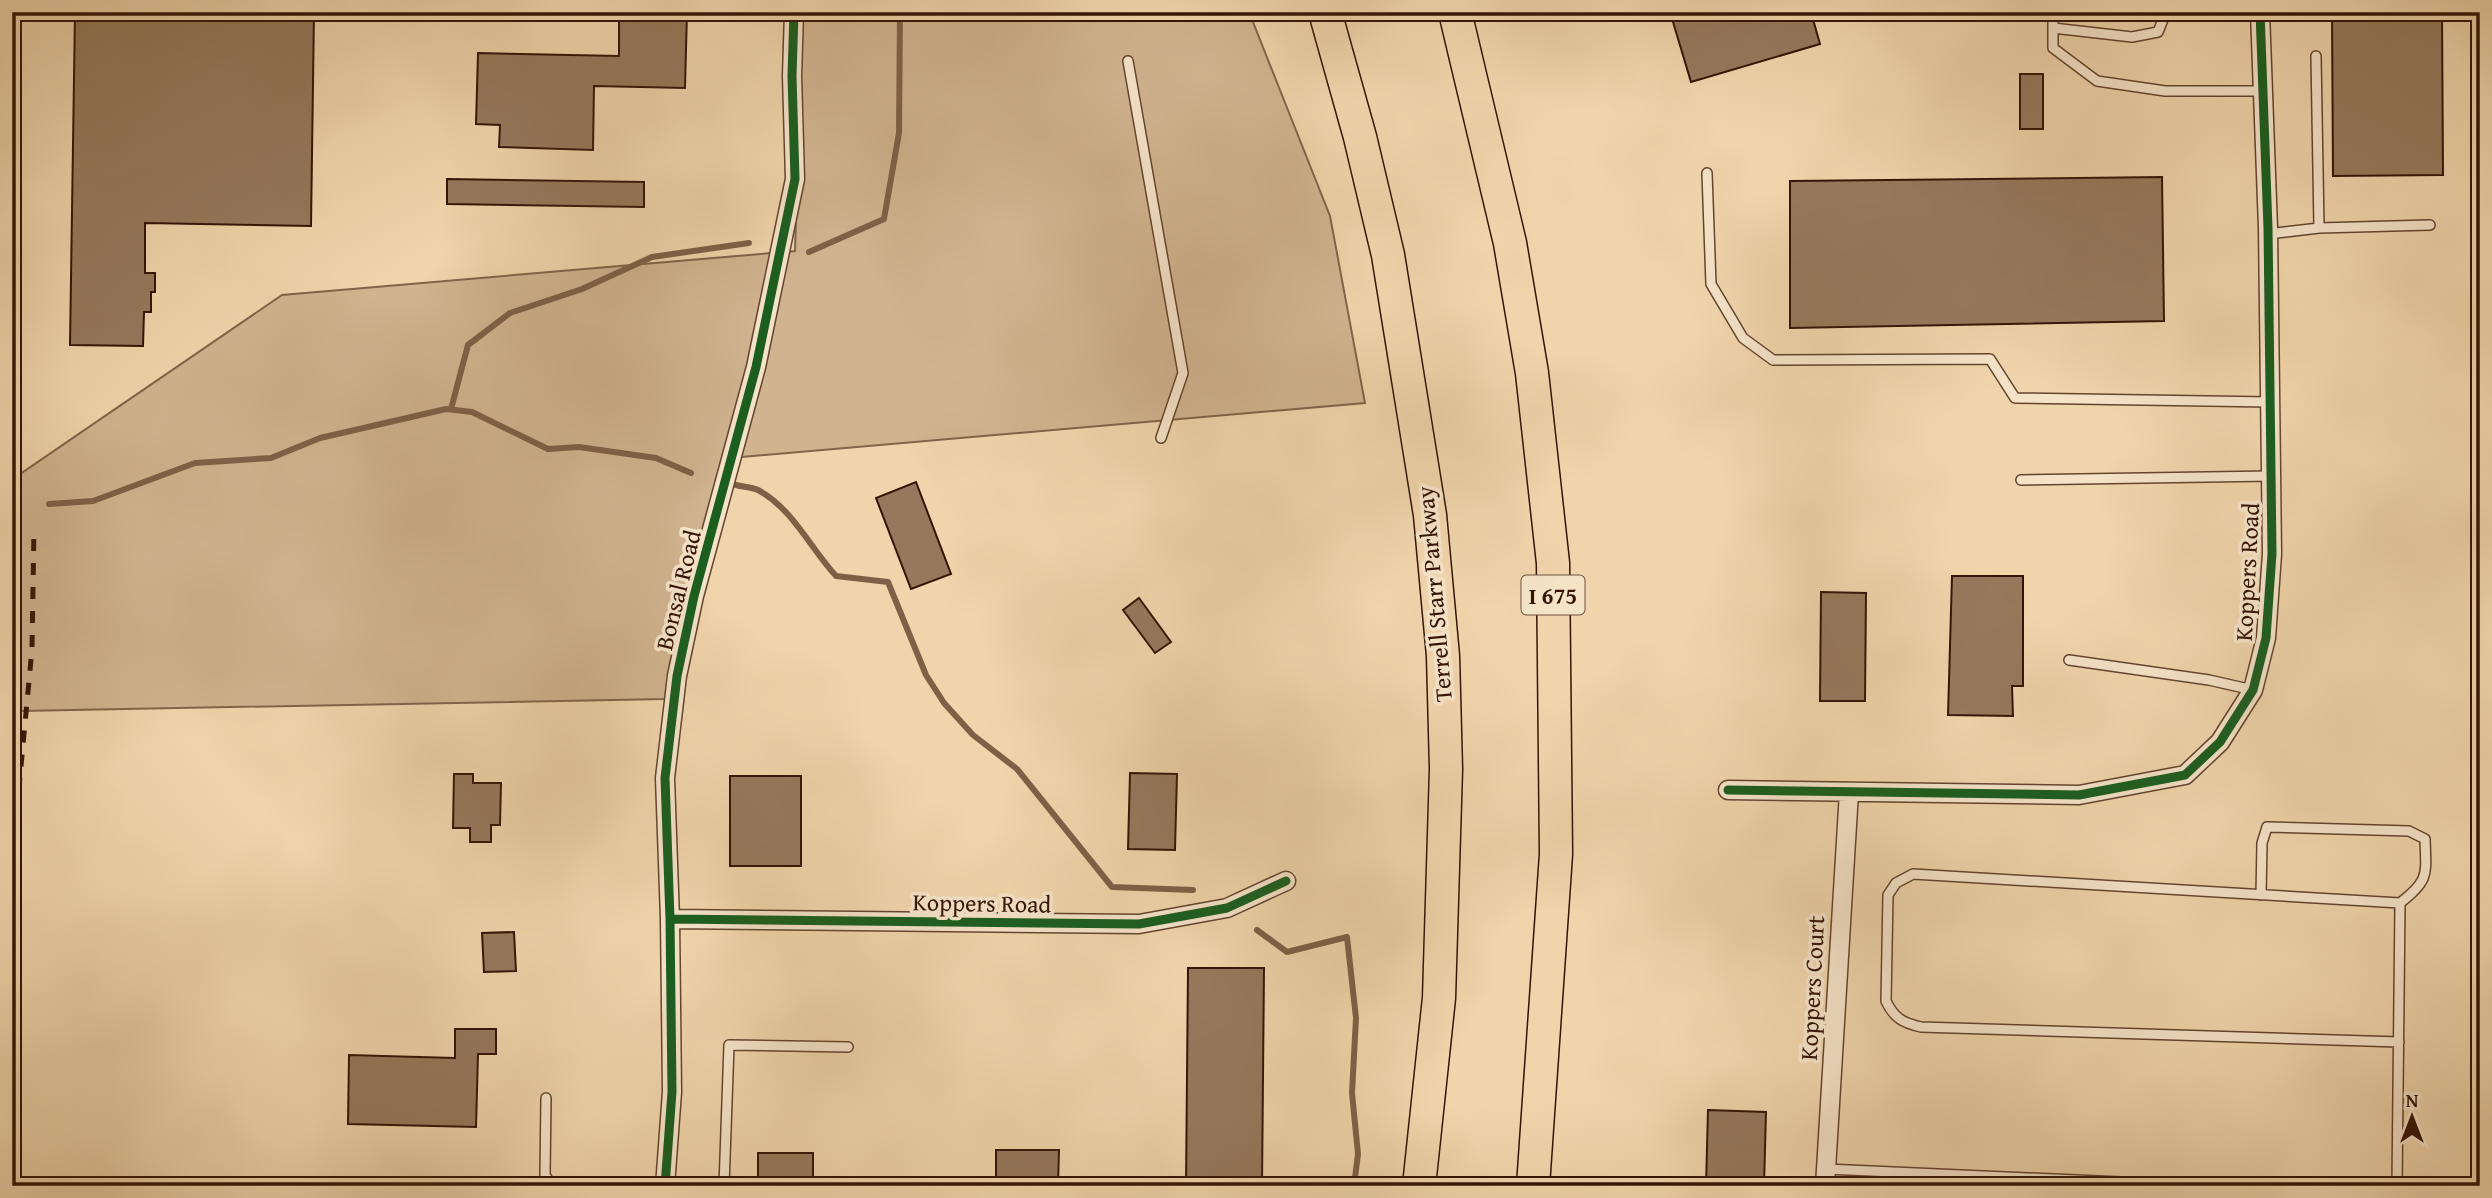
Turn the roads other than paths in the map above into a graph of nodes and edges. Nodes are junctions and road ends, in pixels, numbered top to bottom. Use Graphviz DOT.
graph roads {
  1 [pos="794,12"];
  2 [pos="1325,12"];
  3 [pos="1455,12"];
  4 [pos="2053,12"];
  5 [pos="2166,12"];
  6 [pos="2260,12"];
  7 [pos="2053,28"];
  8 [pos="2316,56"];
  9 [pos="1128,61"];
  10 [pos="2263,90"];
  11 [pos="1707,173"];
  12 [pos="2430,225"];
  13 [pos="2319,228"];
  14 [pos="2268,234"];
  15 [pos="2270,402"];
  16 [pos="1161,438"];
  17 [pos="2271,476"];
  18 [pos="2021,480"];
  19 [pos="2069,660"];
  20 [pos="2253,690"];
  21 [pos="1728,790"];
  22 [pos="1849,792"];
  23 [pos="1286,881"];
  24 [pos="2261,895"];
  25 [pos="2400,903"];
  26 [pos="670,919"];
  27 [pos="2399,1042"];
  28 [pos="848,1047"];
  29 [pos="546,1098"];
  30 [pos="1825,1177"];
  31 [pos="552,1186"];
  32 [pos="665,1186"];
  33 [pos="724,1186"];
  34 [pos="1419,1186"];
  35 [pos="1533,1186"];
  36 [pos="2211,1186"];
  37 [pos="2397,1186"];
  1 -- 26 [label="street, Bonsal Road"];
  2 -- 34 [label="highway, Terrell Starr Parkway"];
  3 -- 35 [label="highway, I 675"];
  4 -- 7 [label="lane"];
  5 -- 7 [label="lane"];
  6 -- 10 [label="street, Koppers Road"];
  7 -- 10 [label="lane"];
  8 -- 13 [label="lane"];
  9 -- 16 [label="lane"];
  10 -- 14 [label="street, Koppers Road"];
  11 -- 15 [label="lane"];
  12 -- 13 [label="lane"];
  13 -- 14 [label="lane"];
  14 -- 15 [label="street, Koppers Road"];
  15 -- 17 [label="street, Koppers Road"];
  17 -- 18 [label="lane"];
  17 -- 20 [label="street, Koppers Road"];
  19 -- 20 [label="lane"];
  20 -- 22 [label="street, Koppers Road"];
  21 -- 22 [label="street, Koppers Road"];
  22 -- 30 [label="street, Koppers Court"];
  23 -- 26 [label="street, Koppers Road"];
  24 -- 25 [label="lane"];
  24 -- 25 [label="lane"];
  24 -- 27 [label="lane"];
  25 -- 27 [label="lane"];
  26 -- 32 [label="street, Bonsal Road"];
  27 -- 37 [label="lane"];
  28 -- 33 [label="lane"];
  29 -- 31 [label="lane"];
  30 -- 36 [label="lane"];
}
